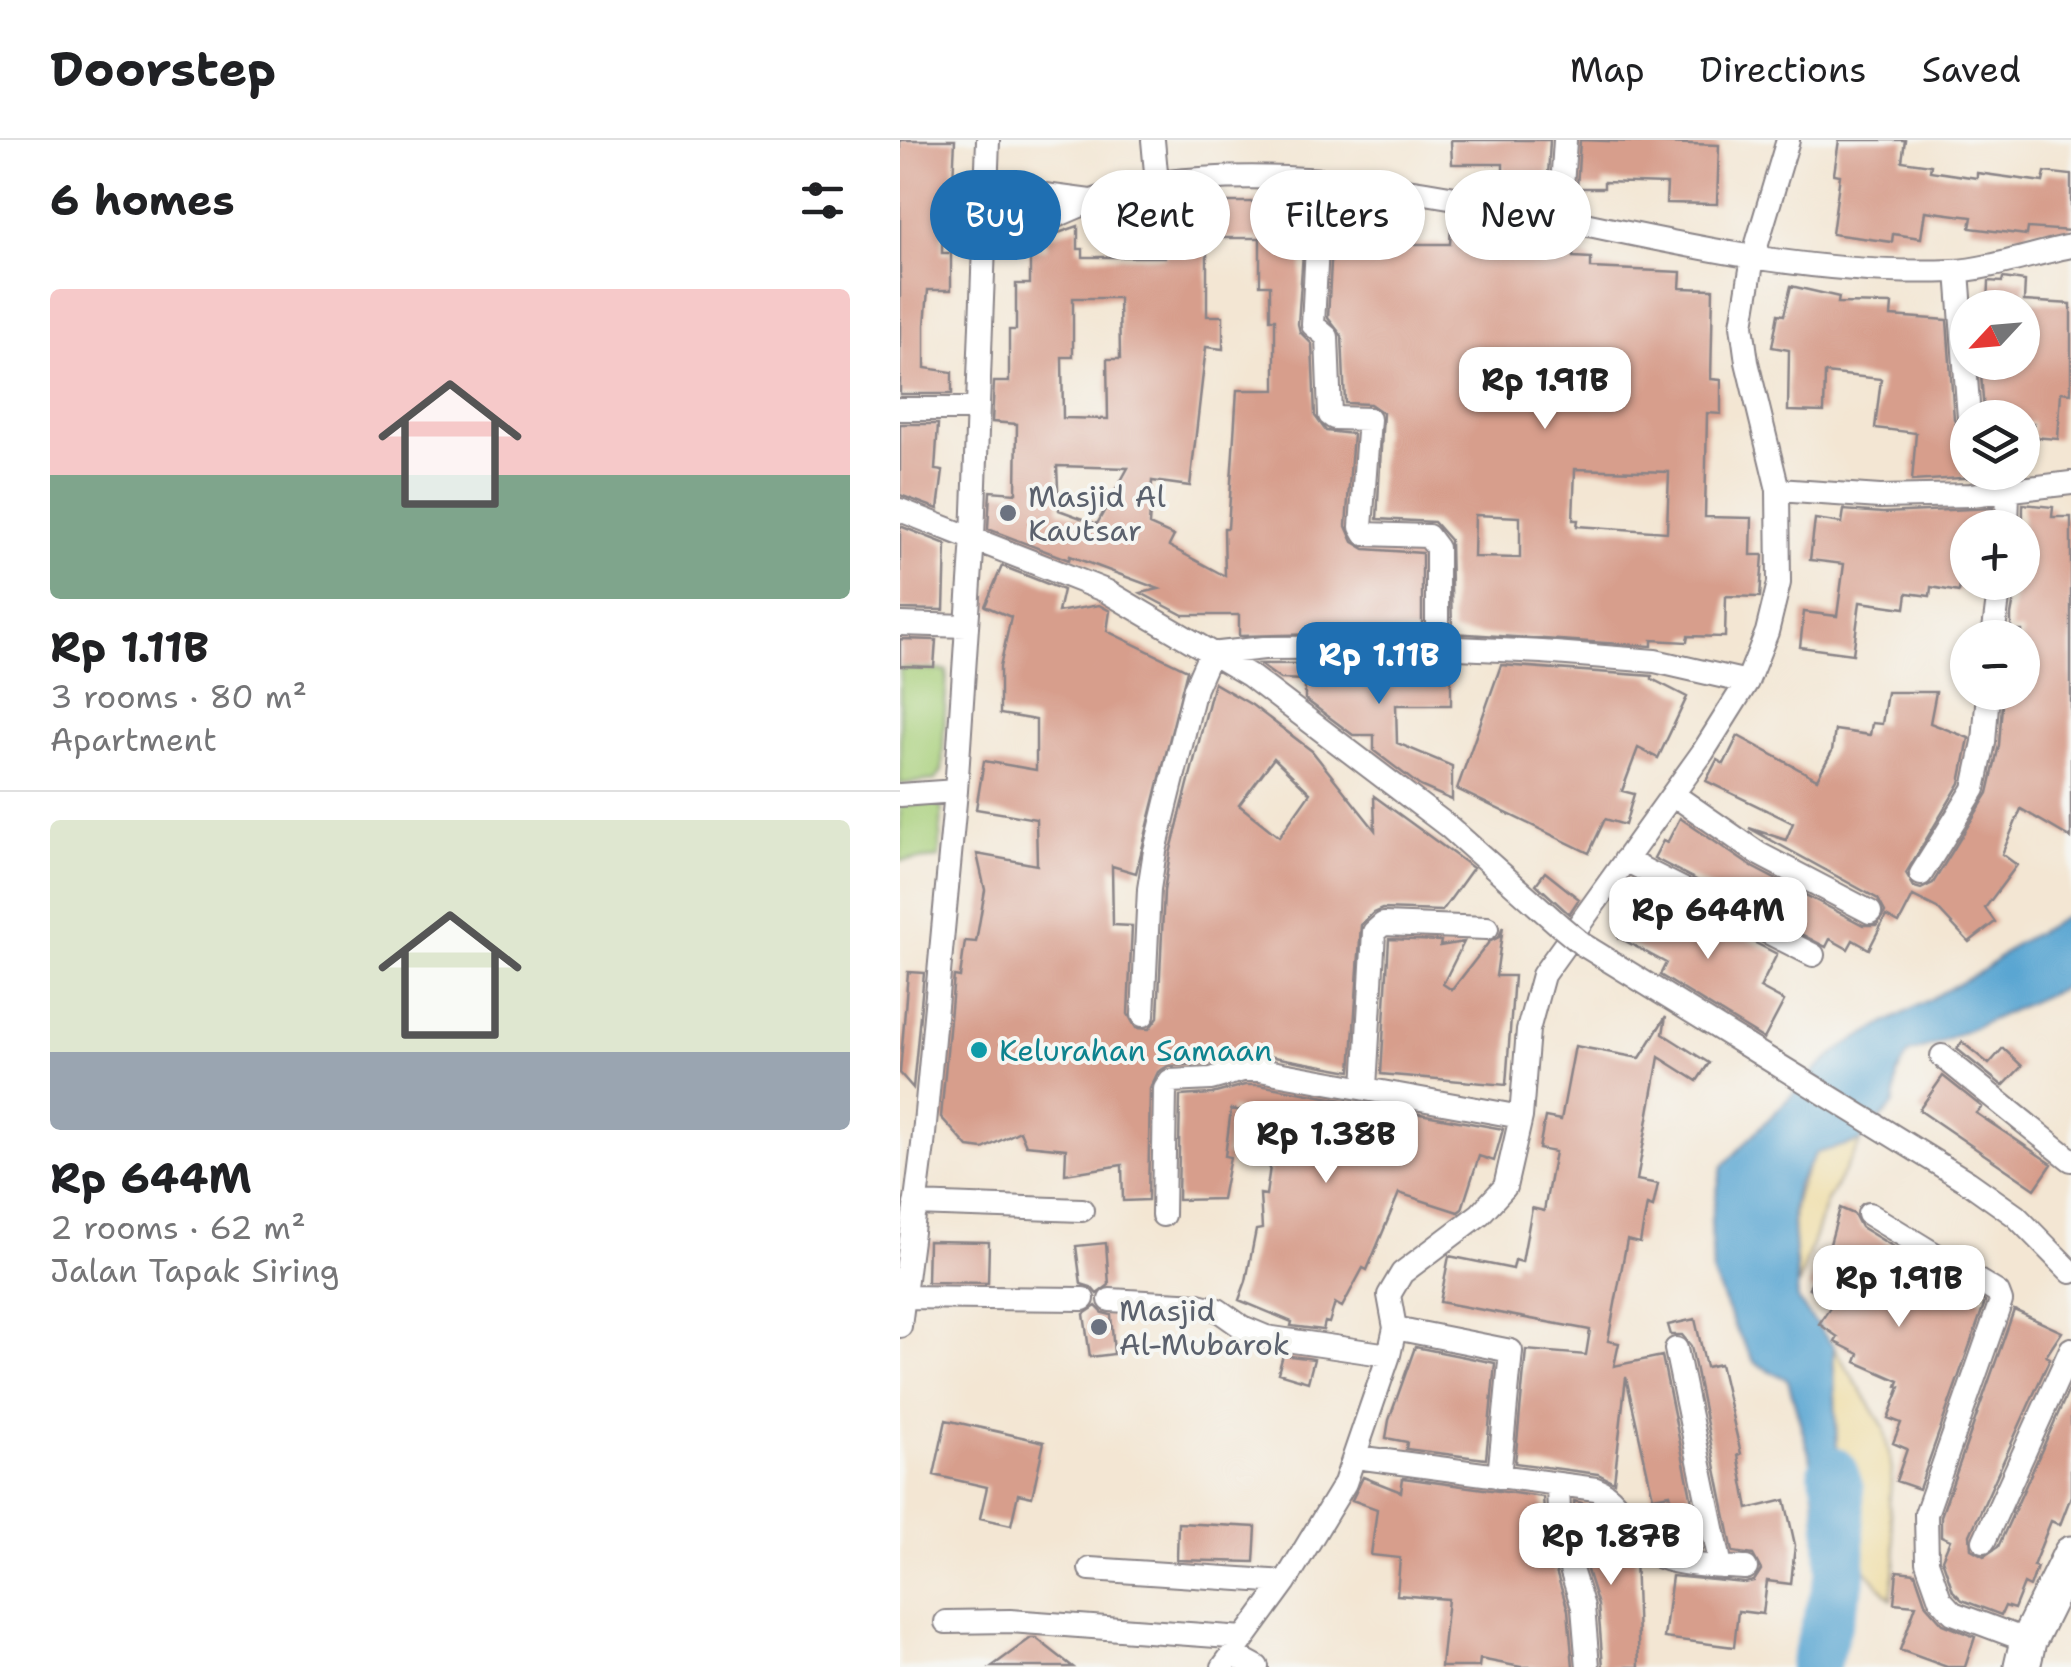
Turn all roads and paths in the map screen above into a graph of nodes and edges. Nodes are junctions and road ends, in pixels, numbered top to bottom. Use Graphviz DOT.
graph roads {
  1 [pos="988,140"];
  2 [pos="1153,140"];
  3 [pos="1566,140"];
  4 [pos="1788,140"];
  5 [pos="986,170"];
  6 [pos="1156,170"];
  7 [pos="1564,170"];
  8 [pos="1591,225"];
  9 [pos="2071,246"];
  10 [pos="1753,257"];
  11 [pos="982,260"];
  12 [pos="1316,260"];
  13 [pos="1958,271"];
  14 [pos="1969,400"];
  15 [pos="900,409"];
  16 [pos="976,409"];
  17 [pos="2071,482"];
  18 [pos="2040,486"];
  19 [pos="1950,487"];
  20 [pos="1778,490"];
  21 [pos="2008,490"];
  22 [pos="900,510"];
  23 [pos="2007,510"];
  24 [pos="972,537"];
  25 [pos="900,624"];
  26 [pos="967,626"];
  27 [pos="1437,647"];
  28 [pos="1210,654"];
  29 [pos="1747,682"];
  30 [pos="1987,710"];
  31 [pos="956,791"];
  32 [pos="900,795"];
  33 [pos="1674,795"];
  34 [pos="1625,860"];
  35 [pos="1922,874"];
  36 [pos="1870,912"];
  37 [pos="1487,928"];
  38 [pos="1813,955"];
  39 [pos="1143,1015"];
  40 [pos="1942,1056"];
  41 [pos="1365,1087"];
  42 [pos="1521,1117"];
  43 [pos="912,1144"];
  44 [pos="2071,1160"];
  45 [pos="915,1204"];
  46 [pos="1082,1210"];
  47 [pos="1163,1214"];
  48 [pos="1869,1214"];
  49 [pos="2071,1272"];
  50 [pos="1082,1300"];
  51 [pos="1110,1300"];
  52 [pos="901,1316"];
  53 [pos="1395,1328"];
  54 [pos="1676,1349"];
  55 [pos="2071,1349"];
  56 [pos="1389,1355"];
  57 [pos="1356,1457"];
  58 [pos="1499,1477"];
  59 [pos="1558,1487"];
  60 [pos="1984,1541"];
  61 [pos="2071,1554"];
  62 [pos="1721,1566"];
  63 [pos="1746,1568"];
  64 [pos="1090,1569"];
  65 [pos="1285,1582"];
  66 [pos="946,1622"];
  67 [pos="1233,1653"];
  68 [pos="2025,1654"];
  69 [pos="1256,1667"];
  70 [pos="1588,1667"];
  1 -- 5 [label="street"];
  2 -- 6 [label="street"];
  3 -- 7 [label="street"];
  4 -- 10 [label="street"];
  8 -- 10 [label="street"];
  9 -- 13 [label="street"];
  10 -- 13 [label="street"];
  10 -- 20 [label="street"];
  11 -- 16 [label="street"];
  12 -- 27 [label="street"];
  13 -- 14 [label="street"];
  15 -- 16 [label="street"];
  16 -- 24 [label="street"];
  17 -- 18 [label="street"];
  19 -- 20 [label="street"];
  20 -- 29 [label="street"];
  21 -- 23 [label="street"];
  22 -- 24 [label="street"];
  24 -- 26 [label="street"];
  24 -- 28 [label="street"];
  25 -- 26 [label="street"];
  26 -- 31 [label="street"];
  27 -- 28 [label="street"];
  27 -- 29 [label="street"];
  28 -- 39 [label="street"];
  28 -- 49 [label="street, bridge"];
  29 -- 33 [label="street"];
  30 -- 35 [label="street"];
  31 -- 32 [label="street"];
  31 -- 43 [label="street"];
  33 -- 34 [label="street"];
  33 -- 36 [label="street"];
  34 -- 38 [label="street"];
  34 -- 42 [label="street"];
  37 -- 41 [label="street"];
  40 -- 44 [label="street"];
  41 -- 42 [label="street"];
  41 -- 47 [label="street"];
  42 -- 53 [label="street"];
  43 -- 45 [label="street"];
  45 -- 46 [label="street"];
  45 -- 52 [label="street"];
  48 -- 68 [label="street"];
  50 -- 52 [label="street"];
  51 -- 56 [label="street"];
  53 -- 56 [label="street"];
  53 -- 58 [label="street"];
  54 -- 62 [label="street"];
  55 -- 60 [label="street"];
  56 -- 57 [label="street"];
  57 -- 58 [label="street"];
  57 -- 65 [label="street"];
  58 -- 59 [label="street"];
  59 -- 62 [label="street"];
  59 -- 70 [label="street"];
  61 -- 68 [label="main road"];
  62 -- 63 [label="street"];
  64 -- 65 [label="street"];
  65 -- 67 [label="street"];
  66 -- 67 [label="street"];
  67 -- 69 [label="street"];
}
